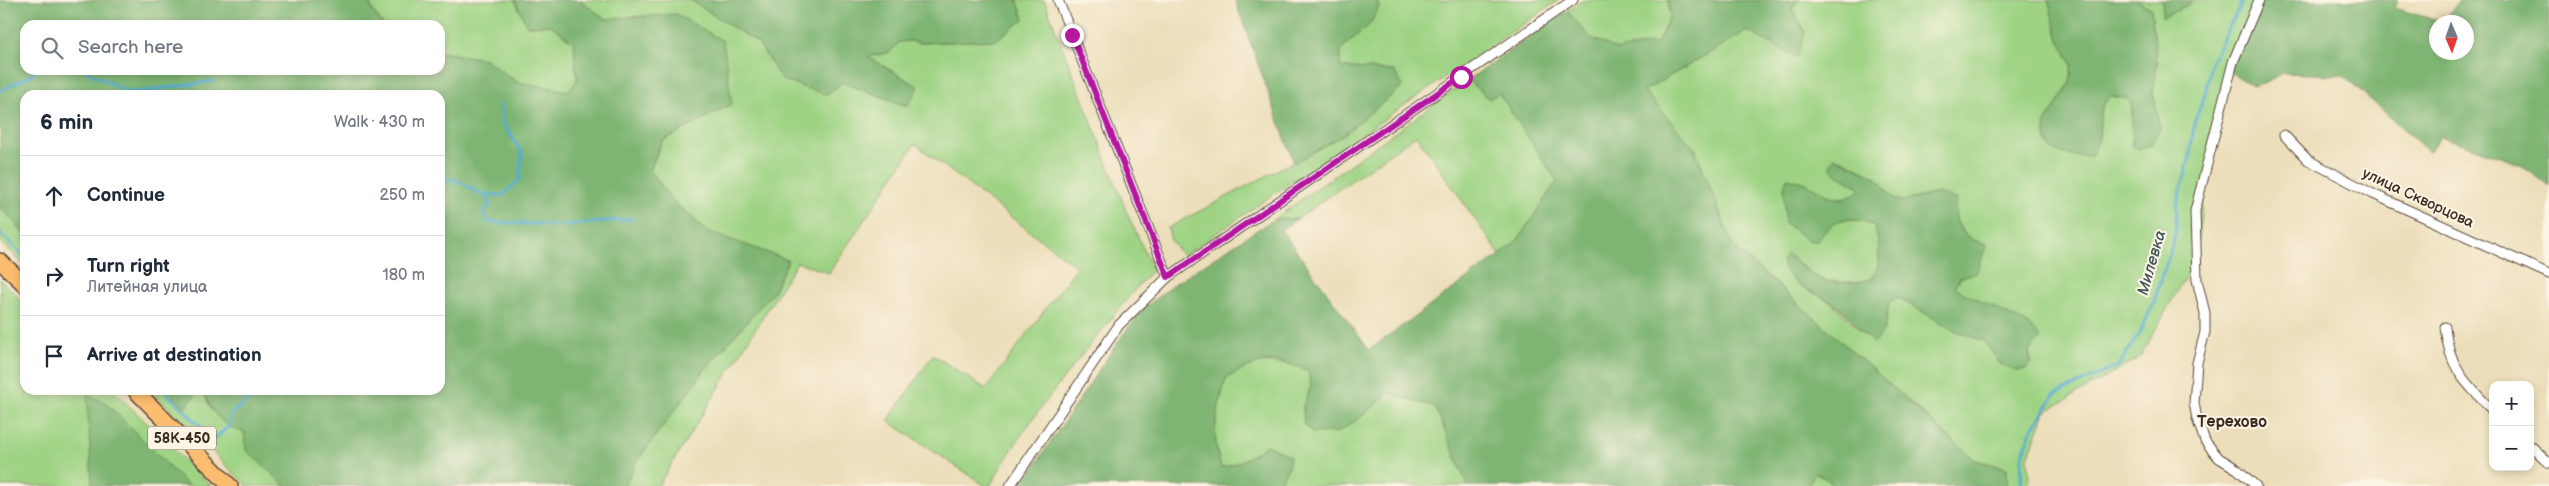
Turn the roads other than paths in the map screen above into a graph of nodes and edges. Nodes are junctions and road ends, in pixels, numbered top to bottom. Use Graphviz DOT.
graph roads {
  1 [pos="1058,0"];
  2 [pos="1573,0"];
  3 [pos="2259,0"];
  4 [pos="2284,135"];
  5 [pos="0,261"];
  6 [pos="2549,274"];
  7 [pos="1168,277"];
  8 [pos="20,280"];
  9 [pos="2445,327"];
  10 [pos="140,395"];
  11 [pos="2489,407"];
  12 [pos="2534,449"];
  13 [pos="2549,463"];
  14 [pos="230,486"];
  15 [pos="1010,486"];
  16 [pos="2256,486"];
  1 -- 7 [label="street"];
  2 -- 7 [label="street"];
  3 -- 16 [label="street"];
  4 -- 6 [label="street, улица Скворцова"];
  5 -- 8 [label="highway"];
  7 -- 15 [label="street"];
  9 -- 11 [label="street"];
  10 -- 14 [label="highway, 58К-450"];
  12 -- 13 [label="street"];
}
